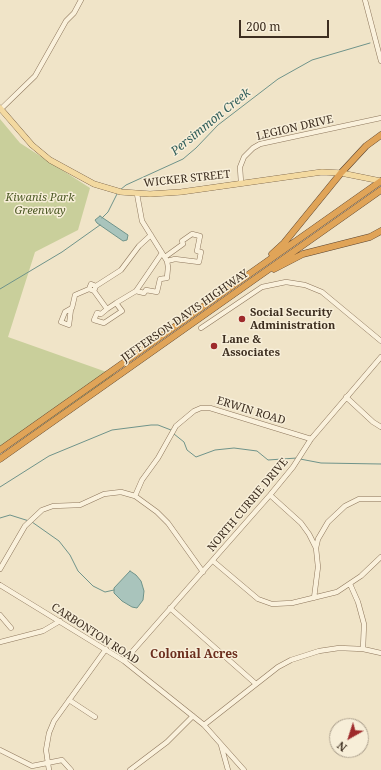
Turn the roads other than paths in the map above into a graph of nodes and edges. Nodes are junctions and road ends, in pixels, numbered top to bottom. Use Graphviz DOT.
graph roads {
  1 [pos="81,0"];
  2 [pos="365,0"];
  3 [pos="381,61"];
  4 [pos="1,108"];
  5 [pos="381,118"];
  6 [pos="381,135"];
  7 [pos="341,173"];
  8 [pos="381,181"];
  9 [pos="241,183"];
  10 [pos="380,191"];
  11 [pos="137,194"];
  12 [pos="381,231"];
  13 [pos="151,235"];
  14 [pos="165,257"];
  15 [pos="250,273"];
  16 [pos="247,285"];
  17 [pos="93,289"];
  18 [pos="136,290"];
  19 [pos="116,303"];
  20 [pos="71,309"];
  21 [pos="107,309"];
  22 [pos="201,328"];
  23 [pos="381,341"];
  24 [pos="381,357"];
  25 [pos="346,397"];
  26 [pos="381,427"];
  27 [pos="311,439"];
  28 [pos="0,450"];
  29 [pos="0,459"];
  30 [pos="270,495"];
  31 [pos="135,496"];
  32 [pos="381,499"];
  33 [pos="316,548"];
  34 [pos="381,557"];
  35 [pos="213,561"];
  36 [pos="0,569"];
  37 [pos="203,572"];
  38 [pos="350,584"];
  39 [pos="0,585"];
  40 [pos="314,598"];
  41 [pos="170,608"];
  42 [pos="0,615"];
  43 [pos="60,622"];
  44 [pos="11,628"];
  45 [pos="0,642"];
  46 [pos="106,649"];
  47 [pos="363,649"];
  48 [pos="381,653"];
  49 [pos="124,661"];
  50 [pos="256,684"];
  51 [pos="69,700"];
  52 [pos="193,716"];
  53 [pos="95,717"];
  54 [pos="204,725"];
  55 [pos="219,740"];
  56 [pos="0,750"];
  57 [pos="47,762"];
  58 [pos="49,770"];
  59 [pos="71,770"];
  60 [pos="130,770"];
  61 [pos="228,770"];
  62 [pos="244,770"];
  1 -- 4 [label="street"];
  2 -- 3 [label="street"];
  4 -- 11 [label="main road, WICKER STREET"];
  5 -- 9 [label="street, LEGION DRIVE"];
  6 -- 7 [label="highway"];
  7 -- 8 [label="main road, WICKER STREET"];
  7 -- 9 [label="main road, WICKER STREET"];
  7 -- 15 [label="highway"];
  8 -- 15 [label="highway, JEFFERSON DAVIS HIGHWAY"];
  9 -- 11 [label="main road, WICKER STREET"];
  10 -- 16 [label="highway, JEFFERSON DAVIS HIGHWAY"];
  11 -- 13 [label="street"];
  12 -- 16 [label="highway"];
  13 -- 14 [label="street"];
  13 -- 17 [label="street"];
  14 -- 14 [label="street"];
  14 -- 18 [label="street"];
  14 -- 18 [label="street"];
  15 -- 28 [label="highway, JEFFERSON DAVIS HIGHWAY"];
  16 -- 29 [label="highway, JEFFERSON DAVIS HIGHWAY"];
  17 -- 20 [label="street"];
  17 -- 21 [label="street"];
  18 -- 19 [label="street"];
  19 -- 21 [label="street"];
  19 -- 21 [label="street"];
  22 -- 23 [label="street"];
  24 -- 25 [label="street, NORTH CURRIE DRIVE"];
  25 -- 26 [label="street"];
  25 -- 27 [label="street, NORTH CURRIE DRIVE"];
  27 -- 30 [label="street, NORTH CURRIE DRIVE"];
  27 -- 31 [label="street, ERWIN ROAD"];
  30 -- 33 [label="street"];
  30 -- 35 [label="street, NORTH CURRIE DRIVE"];
  31 -- 36 [label="street"];
  31 -- 37 [label="street"];
  32 -- 33 [label="street"];
  33 -- 40 [label="street"];
  34 -- 38 [label="street"];
  35 -- 37 [label="street, NORTH CURRIE DRIVE"];
  35 -- 40 [label="street"];
  37 -- 41 [label="street, NORTH CURRIE DRIVE"];
  38 -- 40 [label="street"];
  38 -- 47 [label="street"];
  39 -- 43 [label="street, CARBONTON ROAD"];
  41 -- 49 [label="street, NORTH CURRIE DRIVE"];
  41 -- 50 [label="street"];
  42 -- 44 [label="street"];
  43 -- 45 [label="street"];
  43 -- 46 [label="street, CARBONTON ROAD"];
  46 -- 49 [label="street, CARBONTON ROAD"];
  46 -- 51 [label="street"];
  47 -- 48 [label="street"];
  47 -- 50 [label="street"];
  49 -- 52 [label="street, CARBONTON ROAD"];
  50 -- 54 [label="street"];
  51 -- 53 [label="street"];
  51 -- 57 [label="street"];
  52 -- 54 [label="street, CARBONTON ROAD"];
  52 -- 60 [label="street"];
  54 -- 55 [label="street, CARBONTON ROAD"];
  55 -- 61 [label="street"];
  55 -- 62 [label="street, CARBONTON ROAD"];
  56 -- 57 [label="street"];
  57 -- 58 [label="street"];
  57 -- 59 [label="street"];
}
